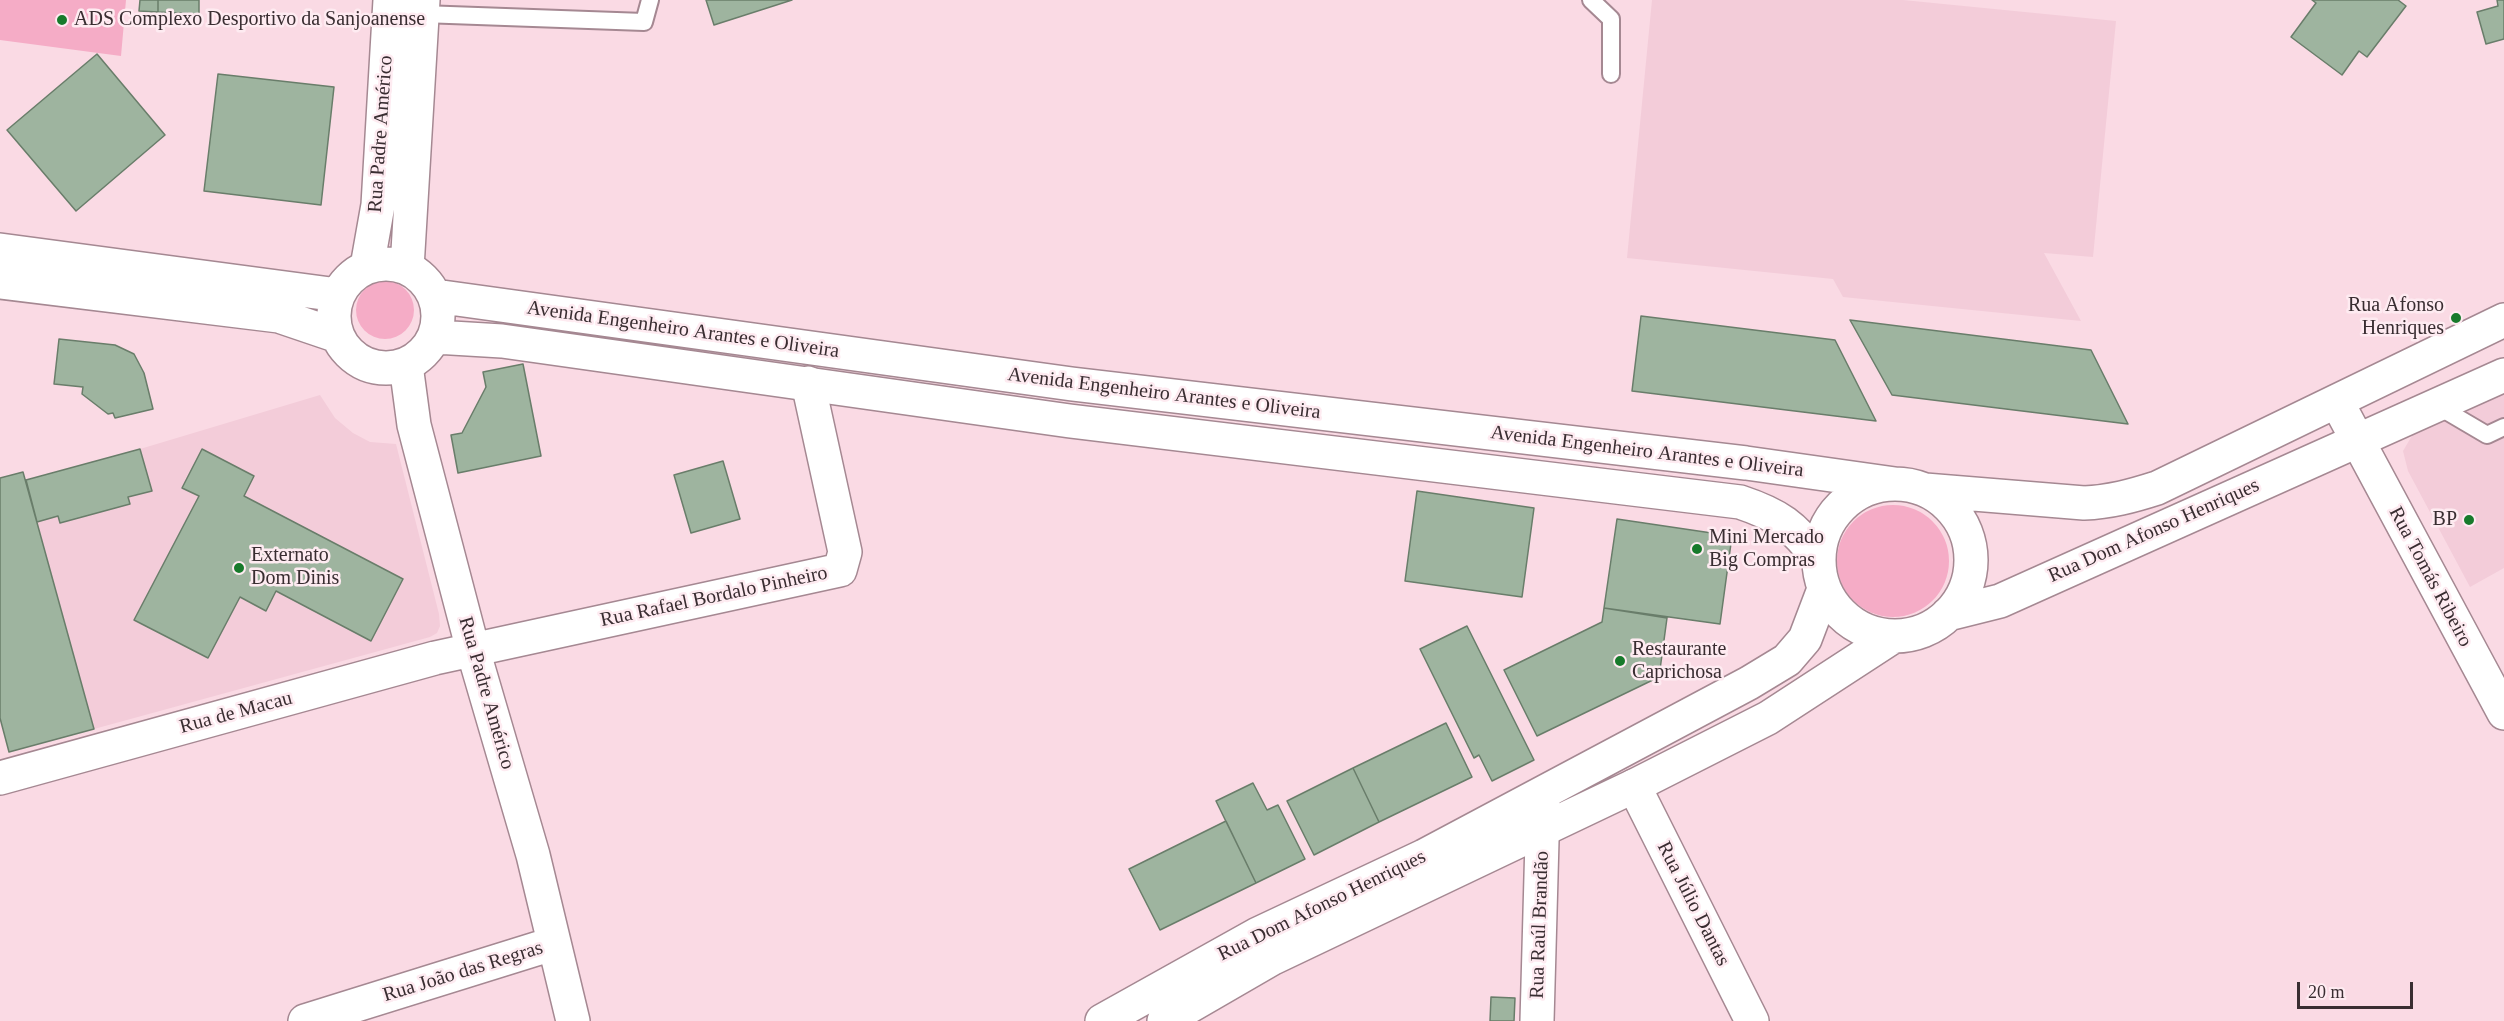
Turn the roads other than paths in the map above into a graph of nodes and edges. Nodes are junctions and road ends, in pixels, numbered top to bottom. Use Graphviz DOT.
graph roads {
  1 [pos="390,0"];
  2 [pos="650,0"];
  3 [pos="1591,0"];
  4 [pos="422,7"];
  5 [pos="1611,74"];
  6 [pos="0,250"];
  7 [pos="367,267"];
  8 [pos="407,268"];
  9 [pos="0,282"];
  10 [pos="338,295"];
  11 [pos="435,296"];
  12 [pos="2504,320"];
  13 [pos="338,336"];
  14 [pos="435,337"];
  15 [pos="406,364"];
  16 [pos="2504,375"];
  17 [pos="808,383"];
  18 [pos="2337,402"];
  19 [pos="2436,405"];
  20 [pos="2504,427"];
  21 [pos="2358,440"];
  22 [pos="1910,487"];
  23 [pos="1821,574"];
  24 [pos="1948,614"];
  25 [pos="1894,636"];
  26 [pos="473,650"];
  27 [pos="2504,713"];
  28 [pos="0,778"];
  29 [pos="1634,786"];
  30 [pos="1543,794"];
  31 [pos="1543,828"];
  32 [pos="552,944"];
  33 [pos="305,1021"];
  34 [pos="573,1021"];
  35 [pos="1102,1021"];
  36 [pos="1164,1021"];
  37 [pos="1537,1021"];
  38 [pos="1752,1021"];
  1 -- 7 [label="main road, Rua Padre Américo"];
  2 -- 4 [label="lane"];
  3 -- 5 [label="lane"];
  4 -- 8 [label="main road, Rua Padre Américo"];
  6 -- 10 [label="main road"];
  7 -- 8 [label="main road"];
  7 -- 10 [label="main road"];
  8 -- 11 [label="main road"];
  9 -- 13 [label="main road"];
  10 -- 13 [label="main road"];
  11 -- 14 [label="main road"];
  11 -- 22 [label="main road, Avenida Engenheiro Arantes e Oliveira"];
  12 -- 18 [label="main road, Rua Dom Afonso Henriques"];
  13 -- 15 [label="main road"];
  14 -- 15 [label="main road"];
  14 -- 17 [label="main road, Avenida Engenheiro Arantes e Oliveira"];
  15 -- 26 [label="main road, Rua Padre Américo"];
  16 -- 19 [label="main road, Rua Dom Afonso Henriques"];
  17 -- 23 [label="main road, Avenida Engenheiro Arantes e Oliveira"];
  17 -- 26 [label="main road, Rua Rafael Bordalo Pinheiro"];
  18 -- 21 [label="main road"];
  18 -- 22 [label="main road, Rua Dom Afonso Henriques"];
  19 -- 20 [label="lane"];
  19 -- 21 [label="main road, Rua Dom Afonso Henriques"];
  21 -- 24 [label="main road, Rua Dom Afonso Henriques"];
  21 -- 27 [label="main road, Rua Tomás Ribeiro"];
  22 -- 23 [label="main road, Rua Dom Afonso Henriques"];
  22 -- 24 [label="main road, Rua Dom Afonso Henriques"];
  23 -- 25 [label="main road, Rua Dom Afonso Henriques"];
  23 -- 30 [label="main road, Rua Dom Afonso Henriques"];
  24 -- 25 [label="main road, Rua Dom Afonso Henriques"];
  25 -- 29 [label="main road, Rua Dom Afonso Henriques"];
  26 -- 28 [label="main road, Rua de Macau"];
  26 -- 32 [label="main road, Rua Padre Américo"];
  29 -- 31 [label="main road, Rua Dom Afonso Henriques"];
  29 -- 38 [label="main road, Rua Júlio Dantas"];
  30 -- 31 [label="main road"];
  30 -- 35 [label="main road, Rua Dom Afonso Henriques"];
  31 -- 36 [label="main road, Rua Dom Afonso Henriques"];
  31 -- 37 [label="main road, Rua Raúl Brandão"];
  32 -- 33 [label="main road, Rua João das Regras"];
  32 -- 34 [label="main road, Rua Padre Américo"];
}
